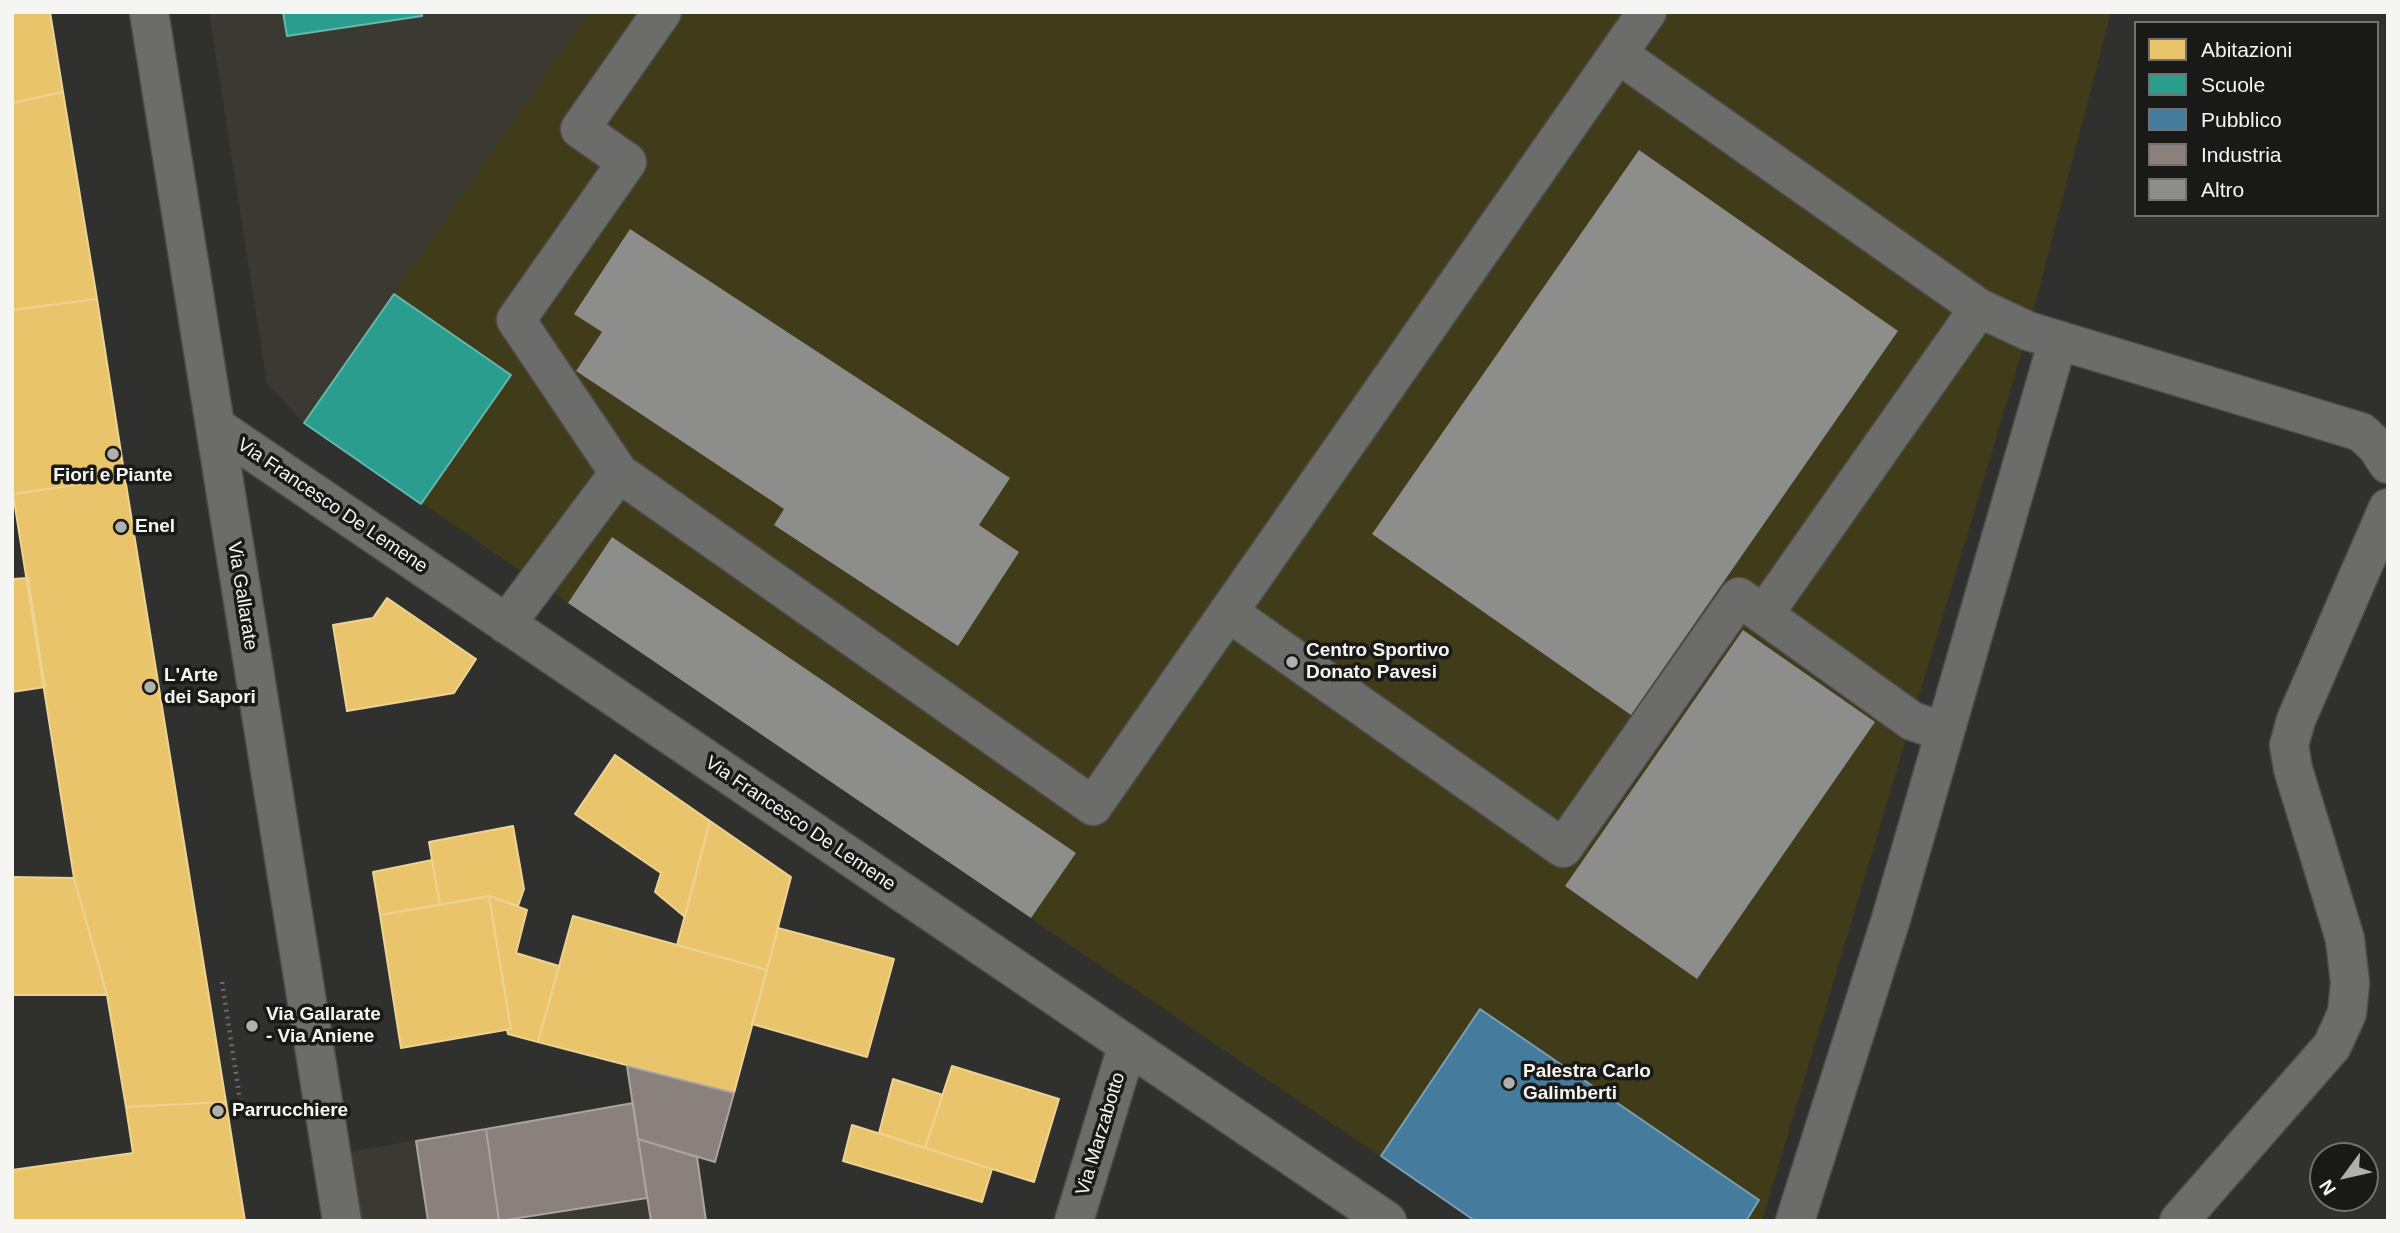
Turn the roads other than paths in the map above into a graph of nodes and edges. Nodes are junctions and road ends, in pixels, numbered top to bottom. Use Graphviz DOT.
graph roads {
  1 [pos="149,12"];
  2 [pos="662,12"];
  3 [pos="1647,12"];
  4 [pos="1618,54"];
  5 [pos="1979,308"];
  6 [pos="2058,340"];
  7 [pos="215,426"];
  8 [pos="2388,464"];
  9 [pos="619,473"];
  10 [pos="2388,508"];
  11 [pos="1228,612"];
  12 [pos="1764,614"];
  13 [pos="506,624"];
  14 [pos="1945,732"];
  15 [pos="1127,1046"];
  16 [pos="342,1221"];
  17 [pos="1074,1221"];
  18 [pos="1387,1221"];
  19 [pos="1796,1221"];
  20 [pos="2179,1221"];
  1 -- 7 [label="street, Via Gallarate"];
  2 -- 9 [label="street"];
  3 -- 4 [label="street"];
  4 -- 5 [label="street"];
  4 -- 11 [label="street"];
  5 -- 6 [label="street"];
  5 -- 12 [label="street"];
  6 -- 8 [label="street"];
  6 -- 14 [label="street"];
  7 -- 13 [label="street, Via Francesco De Lemene"];
  7 -- 16 [label="street, Via Gallarate"];
  9 -- 11 [label="street"];
  9 -- 13 [label="street"];
  10 -- 20 [label="street"];
  11 -- 12 [label="street"];
  12 -- 14 [label="street"];
  13 -- 15 [label="street, Via Francesco De Lemene"];
  14 -- 19 [label="street"];
  15 -- 17 [label="street, Via Marzabotto"];
  15 -- 18 [label="street, Via Francesco De Lemene"];
}
